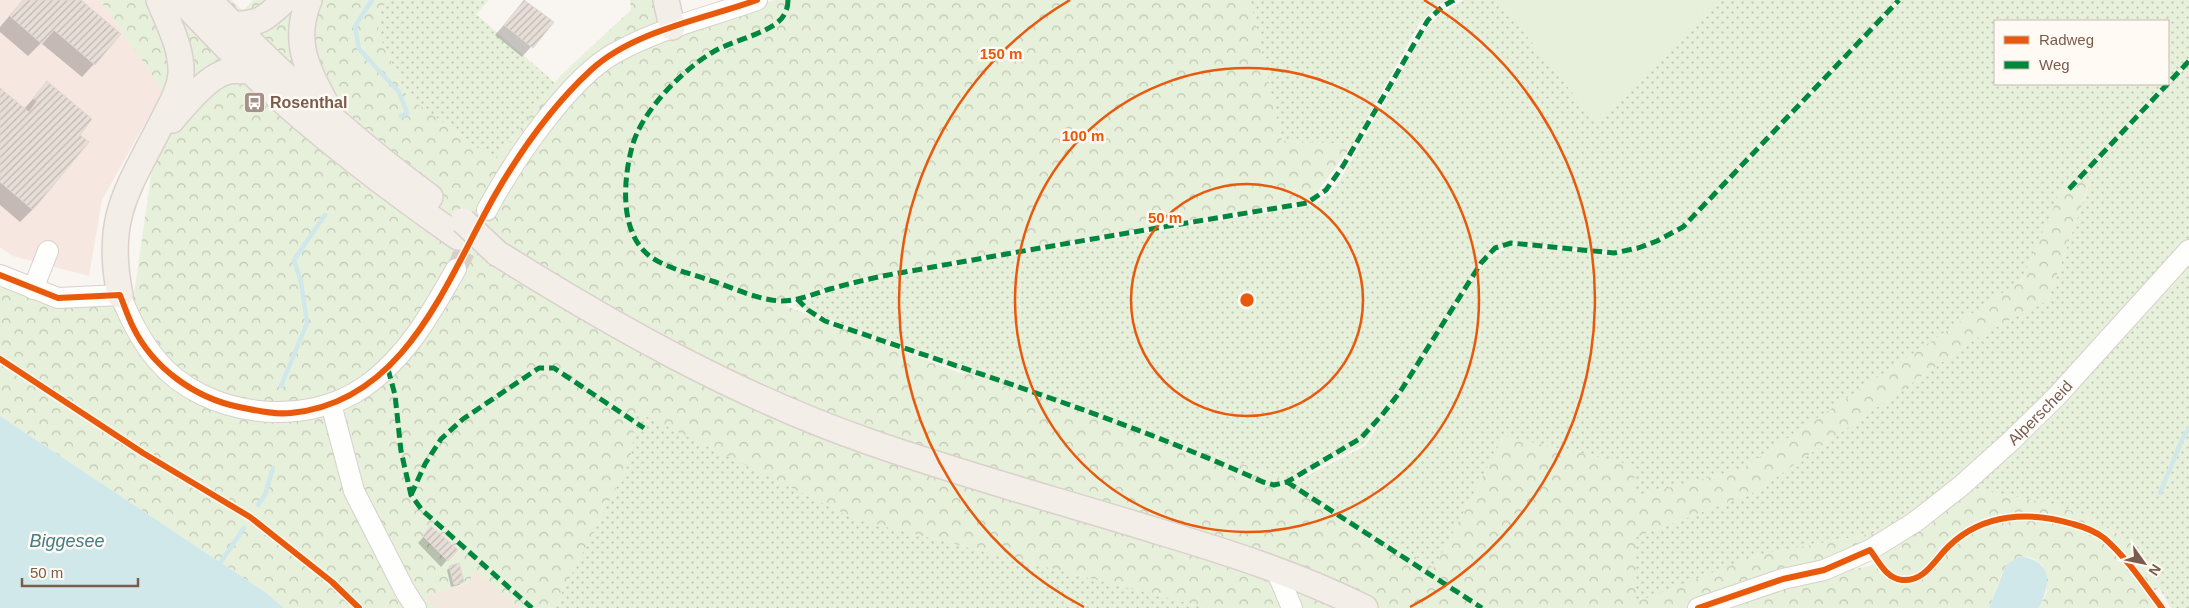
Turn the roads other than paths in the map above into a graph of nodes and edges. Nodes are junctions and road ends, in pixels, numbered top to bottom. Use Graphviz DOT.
graph roads {
  1 [pos="159,0"];
  2 [pos="181,0"];
  3 [pos="209,0"];
  4 [pos="285,0"];
  5 [pos="309,0"];
  6 [pos="666,0"];
  7 [pos="757,0"];
  8 [pos="232,24"];
  9 [pos="672,27"];
  10 [pos="250,70"];
  11 [pos="333,117"];
  12 [pos="152,142"];
  13 [pos="487,210"];
  14 [pos="460,229"];
  15 [pos="2189,250"];
  16 [pos="48,251"];
  17 [pos="456,269"];
  18 [pos="0,275"];
  19 [pos="33,289"];
  20 [pos="120,294"];
  21 [pos="331,404"];
  22 [pos="1276,570"];
  23 [pos="416,608"];
  24 [pos="1292,608"];
  25 [pos="1365,608"];
  26 [pos="1698,608"];
  1 -- 12 [label="main road"];
  2 -- 10 [label="main road"];
  3 -- 8 [label="main road"];
  4 -- 8 [label="main road"];
  5 -- 11 [label="main road"];
  6 -- 9 [label="main road"];
  7 -- 9 [label="street"];
  8 -- 11 [label="main road"];
  9 -- 13 [label="street"];
  10 -- 12 [label="main road"];
  10 -- 14 [label="main road"];
  11 -- 14 [label="main road"];
  12 -- 20 [label="main road"];
  14 -- 22 [label="main road, bridge"];
  15 -- 26 [label="street, Alperscheid"];
  16 -- 19 [label="street"];
  17 -- 21 [label="street"];
  18 -- 19 [label="street"];
  19 -- 20 [label="street"];
  20 -- 21 [label="street"];
  21 -- 23 [label="street"];
  22 -- 24 [label="street"];
  22 -- 25 [label="main road"];
}
